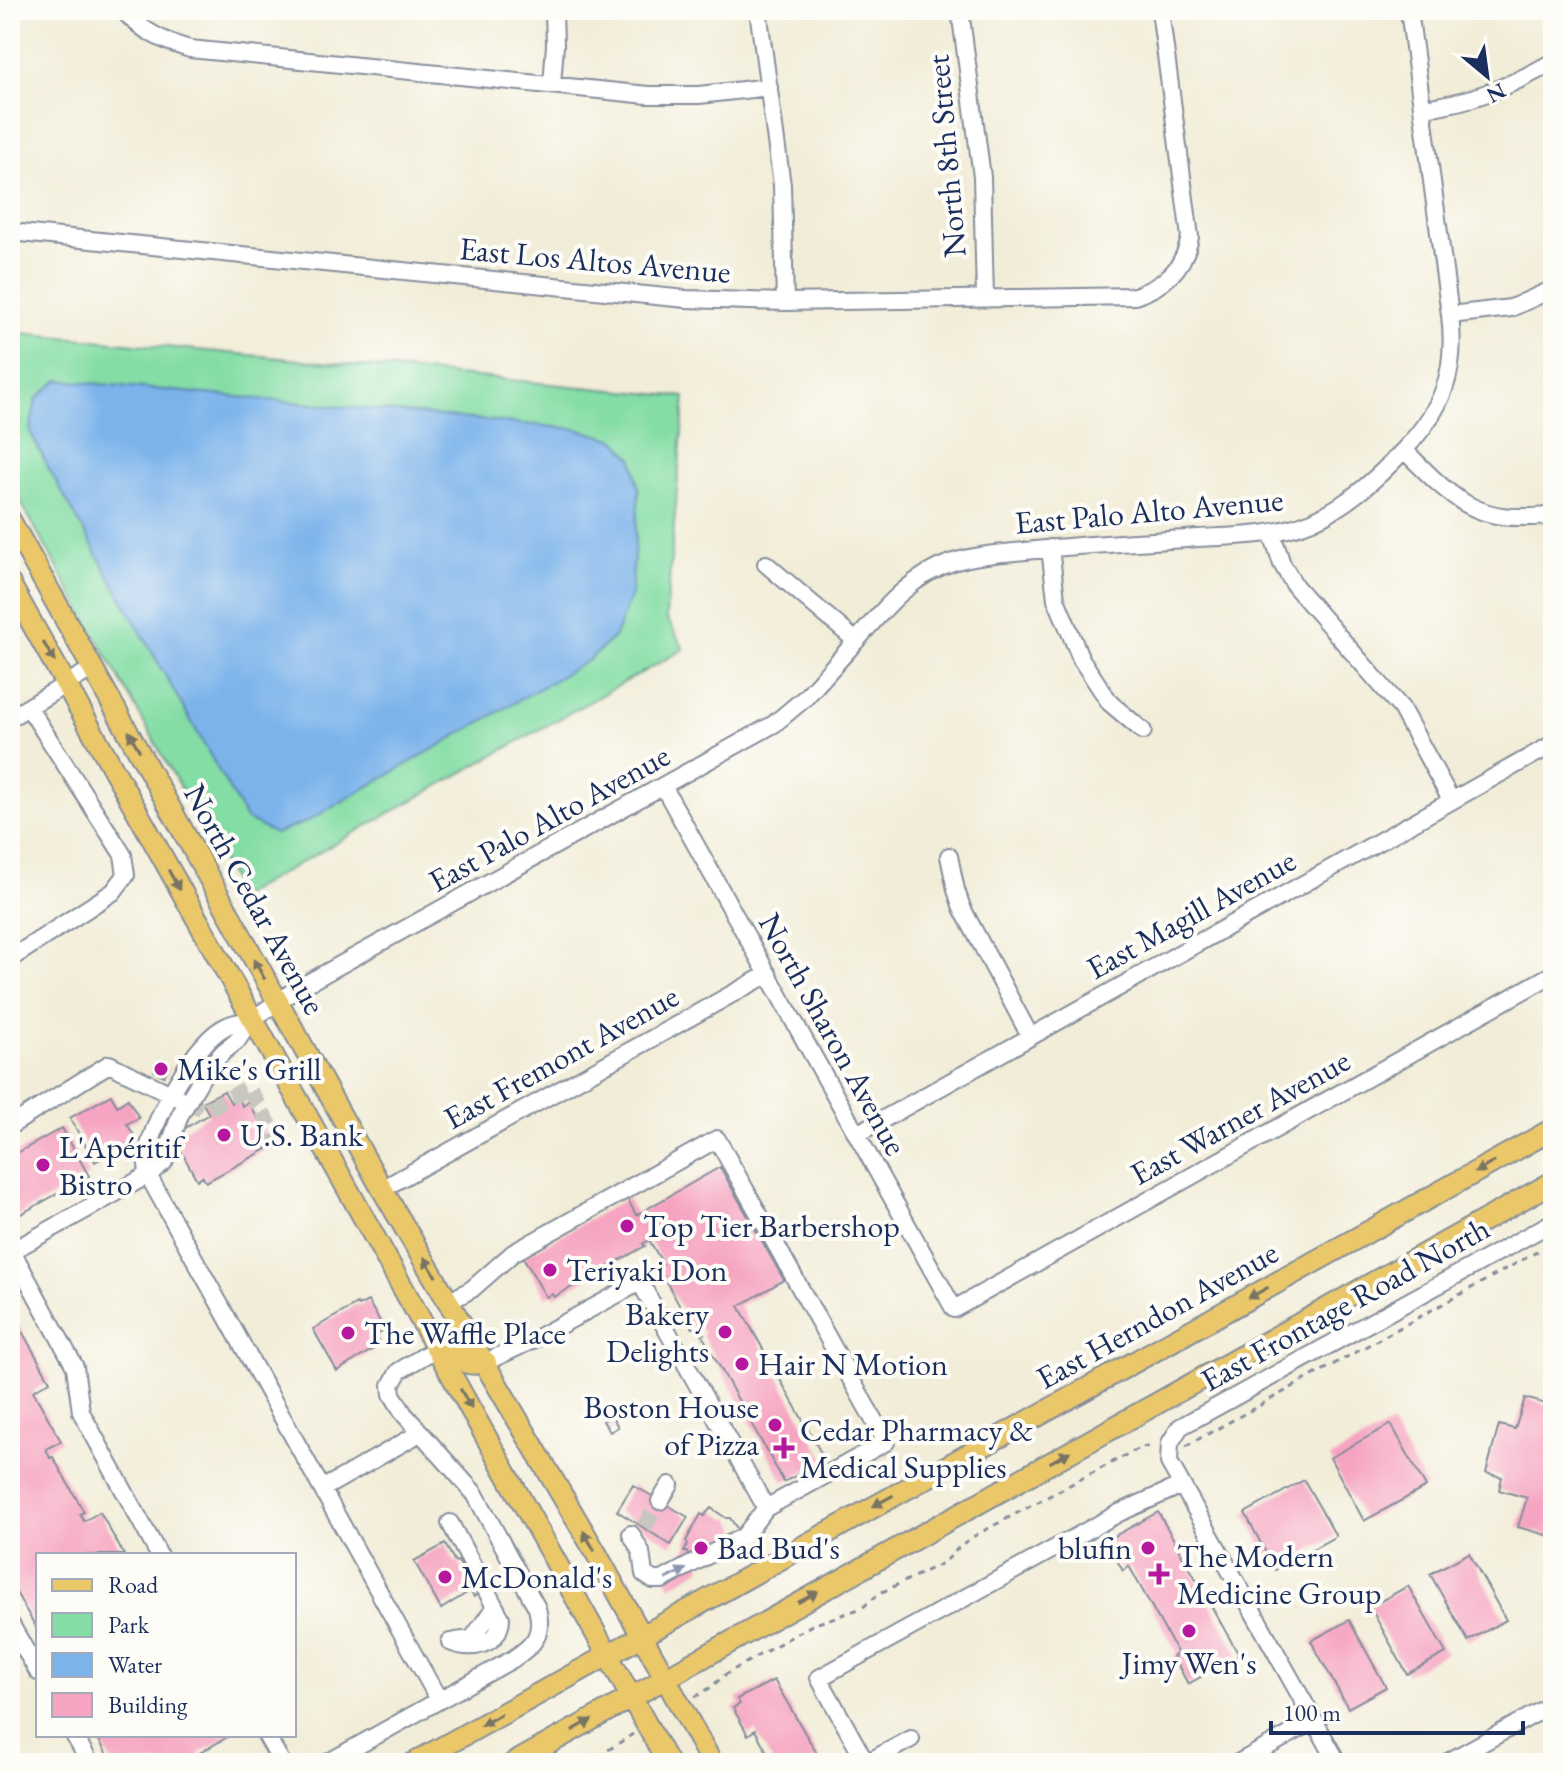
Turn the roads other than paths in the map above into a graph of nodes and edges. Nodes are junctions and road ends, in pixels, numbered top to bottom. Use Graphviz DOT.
graph roads {
  1 [pos="123,10"];
  2 [pos="554,10"];
  3 [pos="758,10"];
  4 [pos="960,10"];
  5 [pos="1160,10"];
  6 [pos="1409,10"];
  7 [pos="1553,62"];
  8 [pos="552,85"];
  9 [pos="769,87"];
  10 [pos="1422,108"];
  11 [pos="10,232"];
  12 [pos="1553,289"];
  13 [pos="985,298"];
  14 [pos="785,302"];
  15 [pos="1450,315"];
  16 [pos="1404,450"];
  17 [pos="1553,514"];
  18 [pos="10,520"];
  19 [pos="1272,534"];
  20 [pos="1050,548"];
  21 [pos="766,564"];
  22 [pos="10,584"];
  23 [pos="856,641"];
  24 [pos="93,668"];
  25 [pos="66,683"];
  26 [pos="29,708"];
  27 [pos="10,718"];
  28 [pos="1143,731"];
  29 [pos="1553,744"];
  30 [pos="663,786"];
  31 [pos="1451,800"];
  32 [pos="949,856"];
  33 [pos="10,959"];
  34 [pos="768,974"];
  35 [pos="1553,974"];
  36 [pos="278,1002"];
  37 [pos="251,1020"];
  38 [pos="1030,1036"];
  39 [pos="171,1094"];
  40 [pos="187,1102"];
  41 [pos="10,1126"];
  42 [pos="1553,1129"];
  43 [pos="857,1134"];
  44 [pos="148,1175"];
  45 [pos="1553,1182"];
  46 [pos="382,1189"];
  47 [pos="353,1200"];
  48 [pos="1553,1222"];
  49 [pos="450,1301"];
  50 [pos="954,1309"];
  51 [pos="437,1348"];
  52 [pos="486,1362"];
  53 [pos="420,1433"];
  54 [pos="670,1485"];
  55 [pos="1182,1485"];
  56 [pos="322,1489"];
  57 [pos="660,1501"];
  58 [pos="766,1508"];
  59 [pos="450,1523"];
  60 [pos="631,1534"];
  61 [pos="158,1553"];
  62 [pos="10,1623"];
  63 [pos="642,1636"];
  64 [pos="450,1642"];
  65 [pos="608,1655"];
  66 [pos="36,1668"];
  67 [pos="666,1677"];
  68 [pos="632,1697"];
  69 [pos="439,1700"];
  70 [pos="1553,1704"];
  71 [pos="1314,1721"];
  72 [pos="75,1737"];
  73 [pos="267,1737"];
  74 [pos="911,1739"];
  75 [pos="90,1763"];
  76 [pos="282,1763"];
  77 [pos="327,1763"];
  78 [pos="414,1763"];
  79 [pos="514,1763"];
  80 [pos="668,1763"];
  81 [pos="712,1763"];
  82 [pos="866,1763"];
  83 [pos="1238,1763"];
  84 [pos="1338,1763"];
  85 [pos="1446,1763"];
  1 -- 8 [label="street"];
  2 -- 8 [label="street"];
  3 -- 9 [label="street"];
  4 -- 13 [label="street, North 8th Street"];
  5 -- 13 [label="street, East Los Altos Avenue"];
  6 -- 10 [label="street, East Palo Alto Avenue"];
  7 -- 10 [label="street"];
  8 -- 9 [label="street"];
  9 -- 14 [label="street"];
  10 -- 15 [label="street, East Palo Alto Avenue"];
  11 -- 14 [label="street, East Los Altos Avenue"];
  12 -- 15 [label="street"];
  13 -- 14 [label="street, East Los Altos Avenue"];
  15 -- 16 [label="street, East Palo Alto Avenue"];
  16 -- 17 [label="street"];
  16 -- 19 [label="street, East Palo Alto Avenue"];
  18 -- 24 [label="main road, North Cedar Avenue"];
  19 -- 20 [label="street, East Palo Alto Avenue"];
  19 -- 31 [label="street"];
  20 -- 23 [label="street, East Palo Alto Avenue"];
  20 -- 28 [label="street"];
  21 -- 23 [label="street"];
  22 -- 25 [label="main road, North Cedar Avenue, one-way"];
  23 -- 30 [label="street, East Palo Alto Avenue"];
  24 -- 25 [label="street"];
  36 -- 24 [label="main road, North Cedar Avenue, one-way"];
  25 -- 26 [label="street"];
  25 -- 37 [label="main road, North Cedar Avenue, one-way"];
  26 -- 27 [label="street"];
  26 -- 33 [label="street"];
  29 -- 31 [label="street, East Magill Avenue"];
  30 -- 34 [label="street, North Sharon Avenue"];
  30 -- 36 [label="street, East Palo Alto Avenue"];
  31 -- 38 [label="street, East Magill Avenue"];
  32 -- 38 [label="street"];
  34 -- 43 [label="street, North Sharon Avenue"];
  34 -- 46 [label="street, East Fremont Avenue"];
  35 -- 50 [label="street, East Warner Avenue"];
  36 -- 37 [label="street, East Palo Alto Avenue"];
  36 -- 46 [label="main road, North Cedar Avenue"];
  37 -- 39 [label="street"];
  37 -- 40 [label="street"];
  37 -- 47 [label="main road, North Cedar Avenue"];
  38 -- 43 [label="street, East Magill Avenue"];
  39 -- 40 [label="street"];
  39 -- 41 [label="street"];
  39 -- 44 [label="street"];
  40 -- 44 [label="street"];
  42 -- 63 [label="main road, East Herndon Avenue, one-way"];
  43 -- 50 [label="street, North Sharon Avenue"];
  44 -- 56 [label="street"];
  44 -- 61 [label="street"];
  67 -- 45 [label="main road, one-way"];
  49 -- 46 [label="main road, North Cedar Avenue, one-way"];
  47 -- 51 [label="main road, North Cedar Avenue"];
  47 -- 52 [label="main road"];
  48 -- 55 [label="street, East Frontage Road North"];
  49 -- 52 [label="main road, North Cedar Avenue"];
  49 -- 58 [label="street"];
  51 -- 53 [label="street"];
  51 -- 65 [label="main road, North Cedar Avenue, one-way"];
  52 -- 58 [label="street"];
  63 -- 52 [label="main road, North Cedar Avenue, one-way"];
  53 -- 56 [label="street"];
  53 -- 69 [label="street"];
  54 -- 57 [label="street"];
  55 -- 71 [label="street"];
  55 -- 82 [label="street"];
  56 -- 69 [label="street"];
  60 -- 58 [label="street, one-way"];
  59 -- 64 [label="street"];
  62 -- 66 [label="street"];
  63 -- 65 [label="main road, East Herndon Avenue"];
  63 -- 67 [label="main road, North Cedar Avenue"];
  65 -- 68 [label="main road, North Cedar Avenue"];
  65 -- 78 [label="main road, East Herndon Avenue, one-way"];
  67 -- 68 [label="main road"];
  67 -- 81 [label="main road, North Cedar Avenue"];
  79 -- 68 [label="main road, one-way"];
  68 -- 80 [label="main road, North Cedar Avenue"];
  69 -- 77 [label="street"];
  70 -- 85 [label="street"];
  71 -- 83 [label="street"];
  71 -- 84 [label="street"];
  72 -- 75 [label="street"];
  73 -- 76 [label="street"];
  74 -- 82 [label="street"];
}
